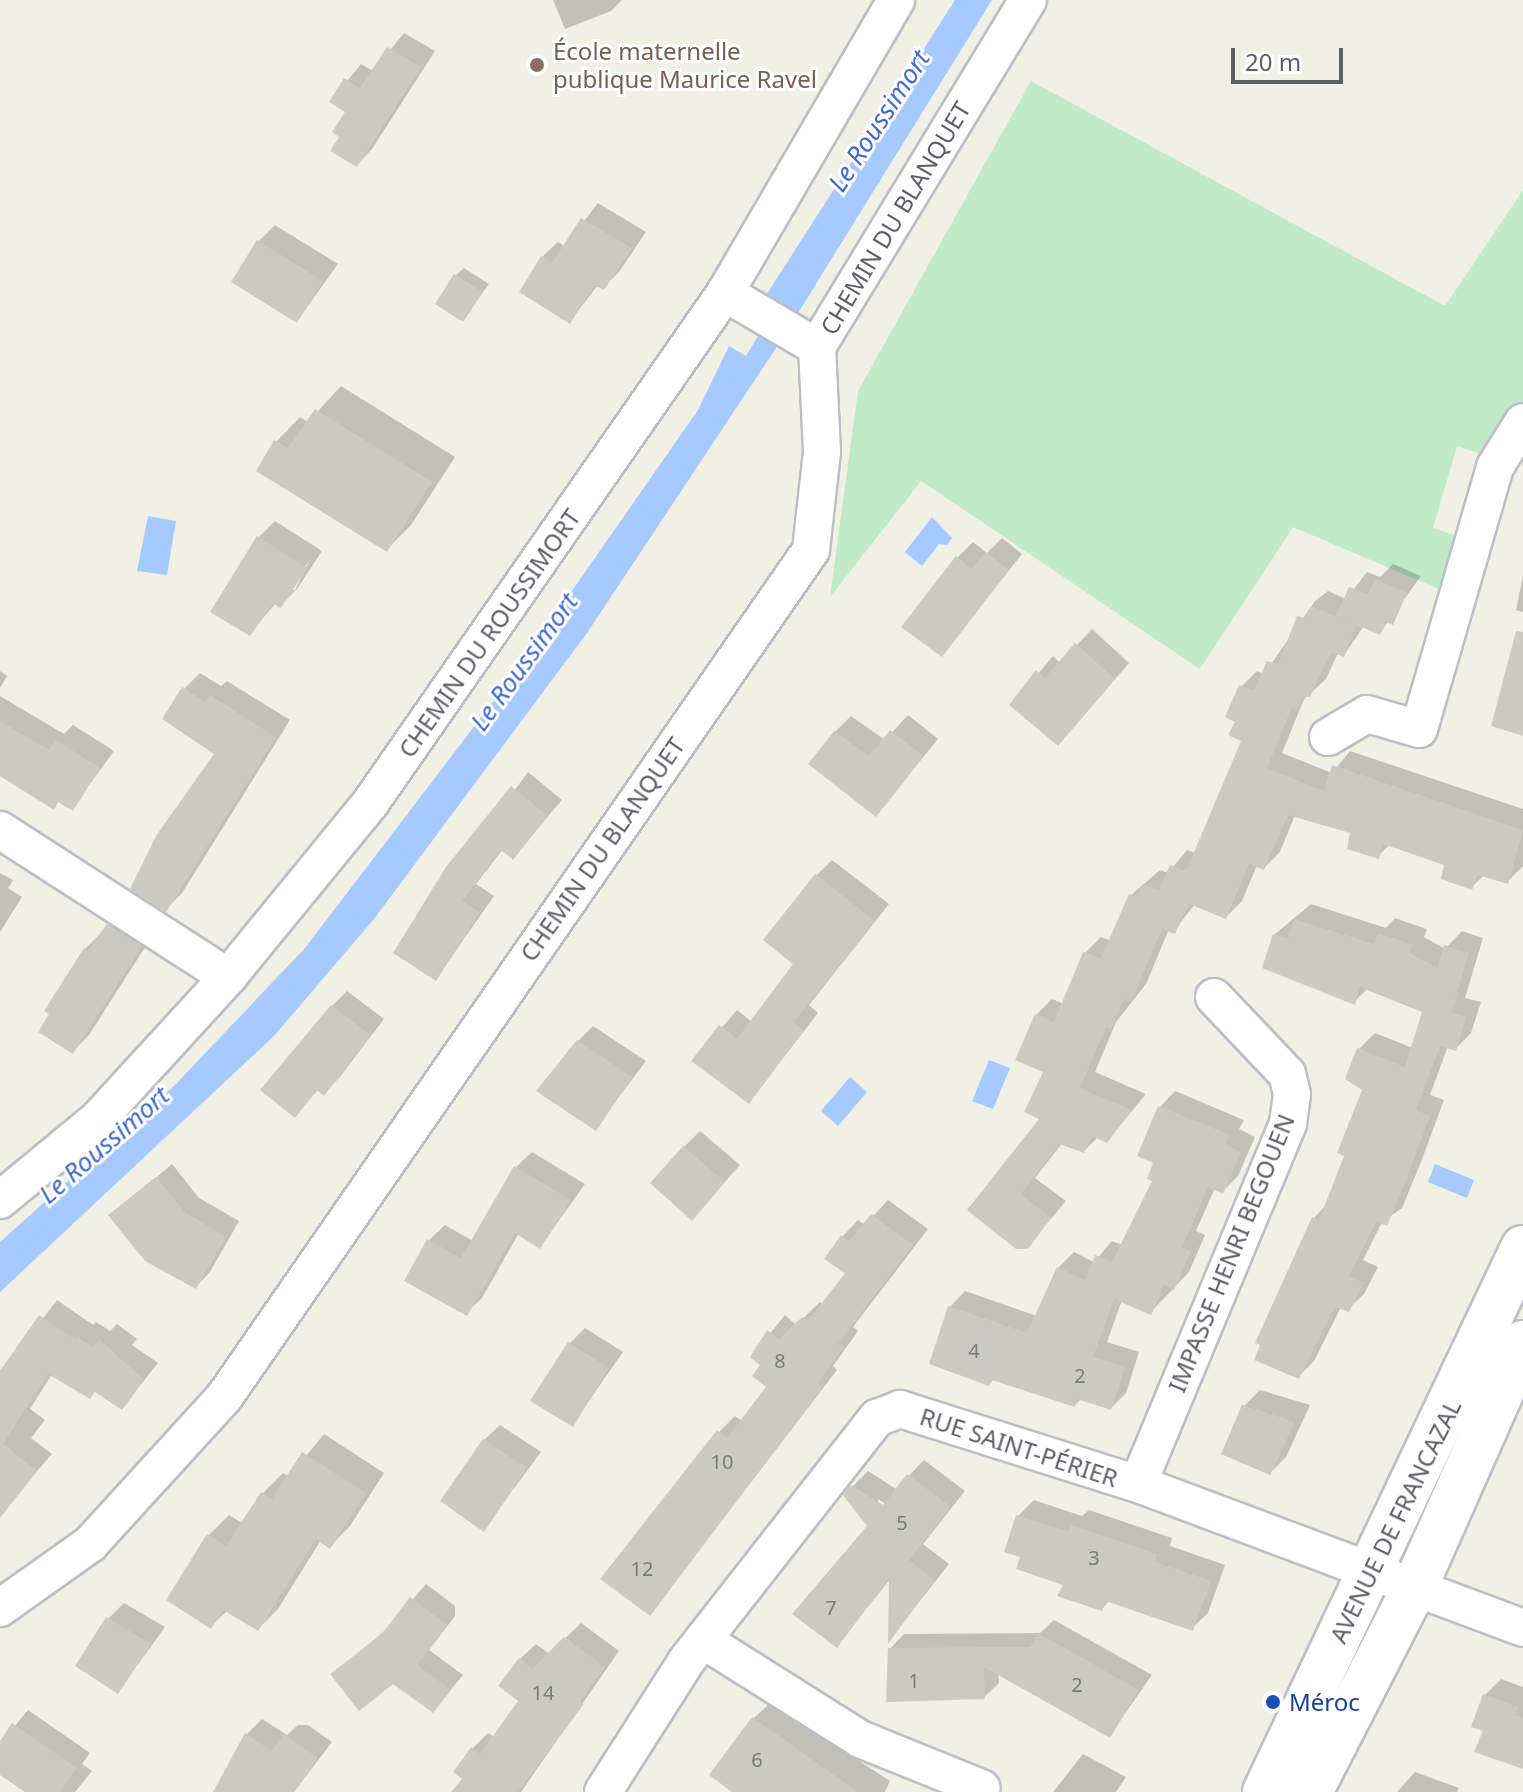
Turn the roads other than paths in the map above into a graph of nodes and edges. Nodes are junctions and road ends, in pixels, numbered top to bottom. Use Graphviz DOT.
graph roads {
  1 [pos="896,0"];
  2 [pos="1028,0"];
  3 [pos="725,293"];
  4 [pos="817,347"];
  5 [pos="1523,422"];
  6 [pos="1328,737"];
  7 [pos="0,830"];
  8 [pos="228,977"];
  9 [pos="1214,997"];
  10 [pos="0,1200"];
  11 [pos="1523,1248"];
  12 [pos="1523,1343"];
  13 [pos="1138,1484"];
  14 [pos="1370,1573"];
  15 [pos="1415,1587"];
  16 [pos="0,1608"];
  17 [pos="1523,1628"];
  18 [pos="703,1640"];
  19 [pos="981,1788"];
  20 [pos="603,1792"];
  21 [pos="1265,1792"];
  22 [pos="1310,1792"];
  1 -- 3 [label="street, CHEMIN DU ROUSSIMORT"];
  2 -- 4 [label="street, CHEMIN DU BLANQUET"];
  3 -- 4 [label="street"];
  3 -- 8 [label="street, CHEMIN DU ROUSSIMORT"];
  4 -- 16 [label="street, CHEMIN DU BLANQUET"];
  5 -- 6 [label="street"];
  7 -- 8 [label="street"];
  8 -- 10 [label="street, CHEMIN DU ROUSSIMORT"];
  9 -- 13 [label="street, IMPASSE HENRI BEGOUEN"];
  11 -- 14 [label="main road, AVENUE DE FRANCAZAL"];
  12 -- 15 [label="main road, AVENUE DE FRANCAZAL"];
  13 -- 14 [label="street, RUE SAINT-PÉRIER"];
  13 -- 18 [label="street, RUE SAINT-PÉRIER"];
  14 -- 15 [label="street, RUE SAINT-PÉRIER"];
  14 -- 21 [label="main road, AVENUE DE FRANCAZAL"];
  15 -- 17 [label="street, RUE SAINT-PÉRIER"];
  15 -- 22 [label="main road, AVENUE DE FRANCAZAL"];
  18 -- 19 [label="street"];
  18 -- 20 [label="street, RUE SAINT-PÉRIER"];
}
